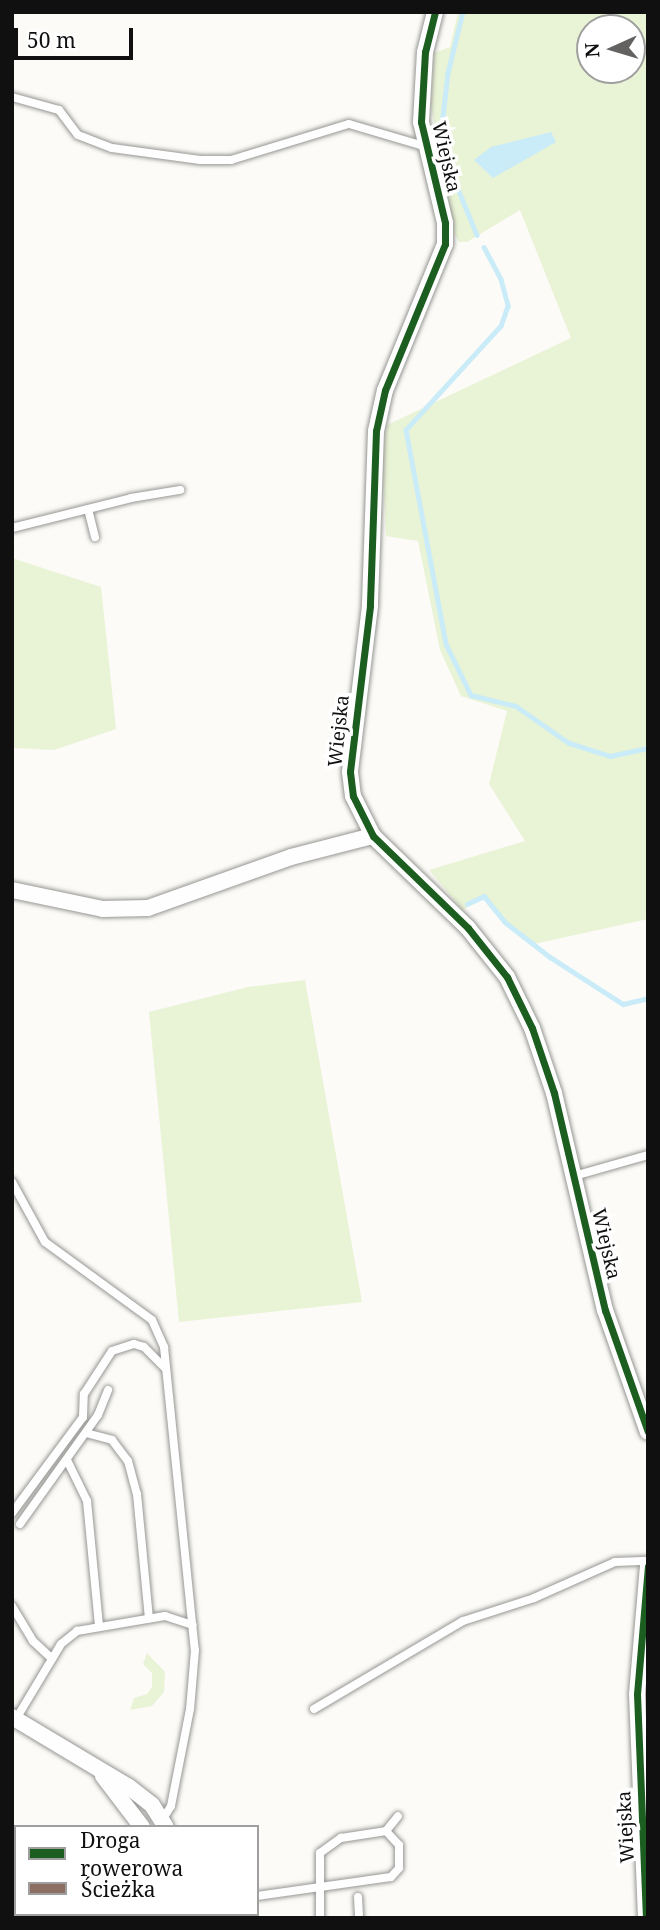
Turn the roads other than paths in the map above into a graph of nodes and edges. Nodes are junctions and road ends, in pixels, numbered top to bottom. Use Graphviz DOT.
graph roads {
  1 [pos="435,12"];
  2 [pos="12,97"];
  3 [pos="427,147"];
  4 [pos="180,490"];
  5 [pos="88,509"];
  6 [pos="12,528"];
  7 [pos="95,537"];
  8 [pos="373,836"];
  9 [pos="12,890"];
  10 [pos="648,1155"];
  11 [pos="574,1177"];
  12 [pos="12,1182"];
  13 [pos="167,1371"];
  14 [pos="108,1390"];
  15 [pos="648,1432"];
  16 [pos="86,1433"];
  17 [pos="67,1460"];
  18 [pos="12,1513"];
  19 [pos="20,1524"];
  20 [pos="648,1564"];
  21 [pos="12,1606"];
  22 [pos="149,1618"];
  23 [pos="99,1625"];
  24 [pos="193,1625"];
  25 [pos="52,1659"];
  26 [pos="314,1709"];
  27 [pos="13,1720"];
  28 [pos="100,1772"];
  29 [pos="398,1816"];
  30 [pos="164,1823"];
  31 [pos="140,1825"];
  32 [pos="386,1831"];
  33 [pos="319,1886"];
  34 [pos="259,1896"];
  35 [pos="358,1897"];
  36 [pos="320,1918"];
  37 [pos="359,1918"];
  38 [pos="646,1918"];
  1 -- 3 [label="street, Wiejska"];
  2 -- 3 [label="lane"];
  3 -- 8 [label="street, Wiejska"];
  4 -- 5 [label="lane"];
  5 -- 6 [label="lane"];
  5 -- 7 [label="lane"];
  8 -- 9 [label="street"];
  8 -- 11 [label="street, Wiejska"];
  10 -- 11 [label="lane"];
  11 -- 15 [label="street, Wiejska"];
  12 -- 13 [label="lane"];
  13 -- 18 [label="lane"];
  13 -- 24 [label="lane"];
  14 -- 16 [label="lane"];
  16 -- 17 [label="lane"];
  16 -- 22 [label="lane"];
  17 -- 19 [label="lane"];
  17 -- 23 [label="lane"];
  20 -- 26 [label="lane"];
  20 -- 38 [label="street, Wiejska"];
  21 -- 25 [label="lane"];
  22 -- 23 [label="lane"];
  22 -- 24 [label="lane"];
  23 -- 25 [label="lane"];
  24 -- 30 [label="lane"];
  25 -- 27 [label="lane"];
  27 -- 28 [label="street"];
  28 -- 30 [label="street"];
  28 -- 31 [label="street"];
  29 -- 32 [label="lane"];
  32 -- 33 [label="lane"];
  32 -- 33 [label="lane"];
  33 -- 34 [label="lane"];
  33 -- 36 [label="lane"];
  35 -- 37 [label="lane"];
}
